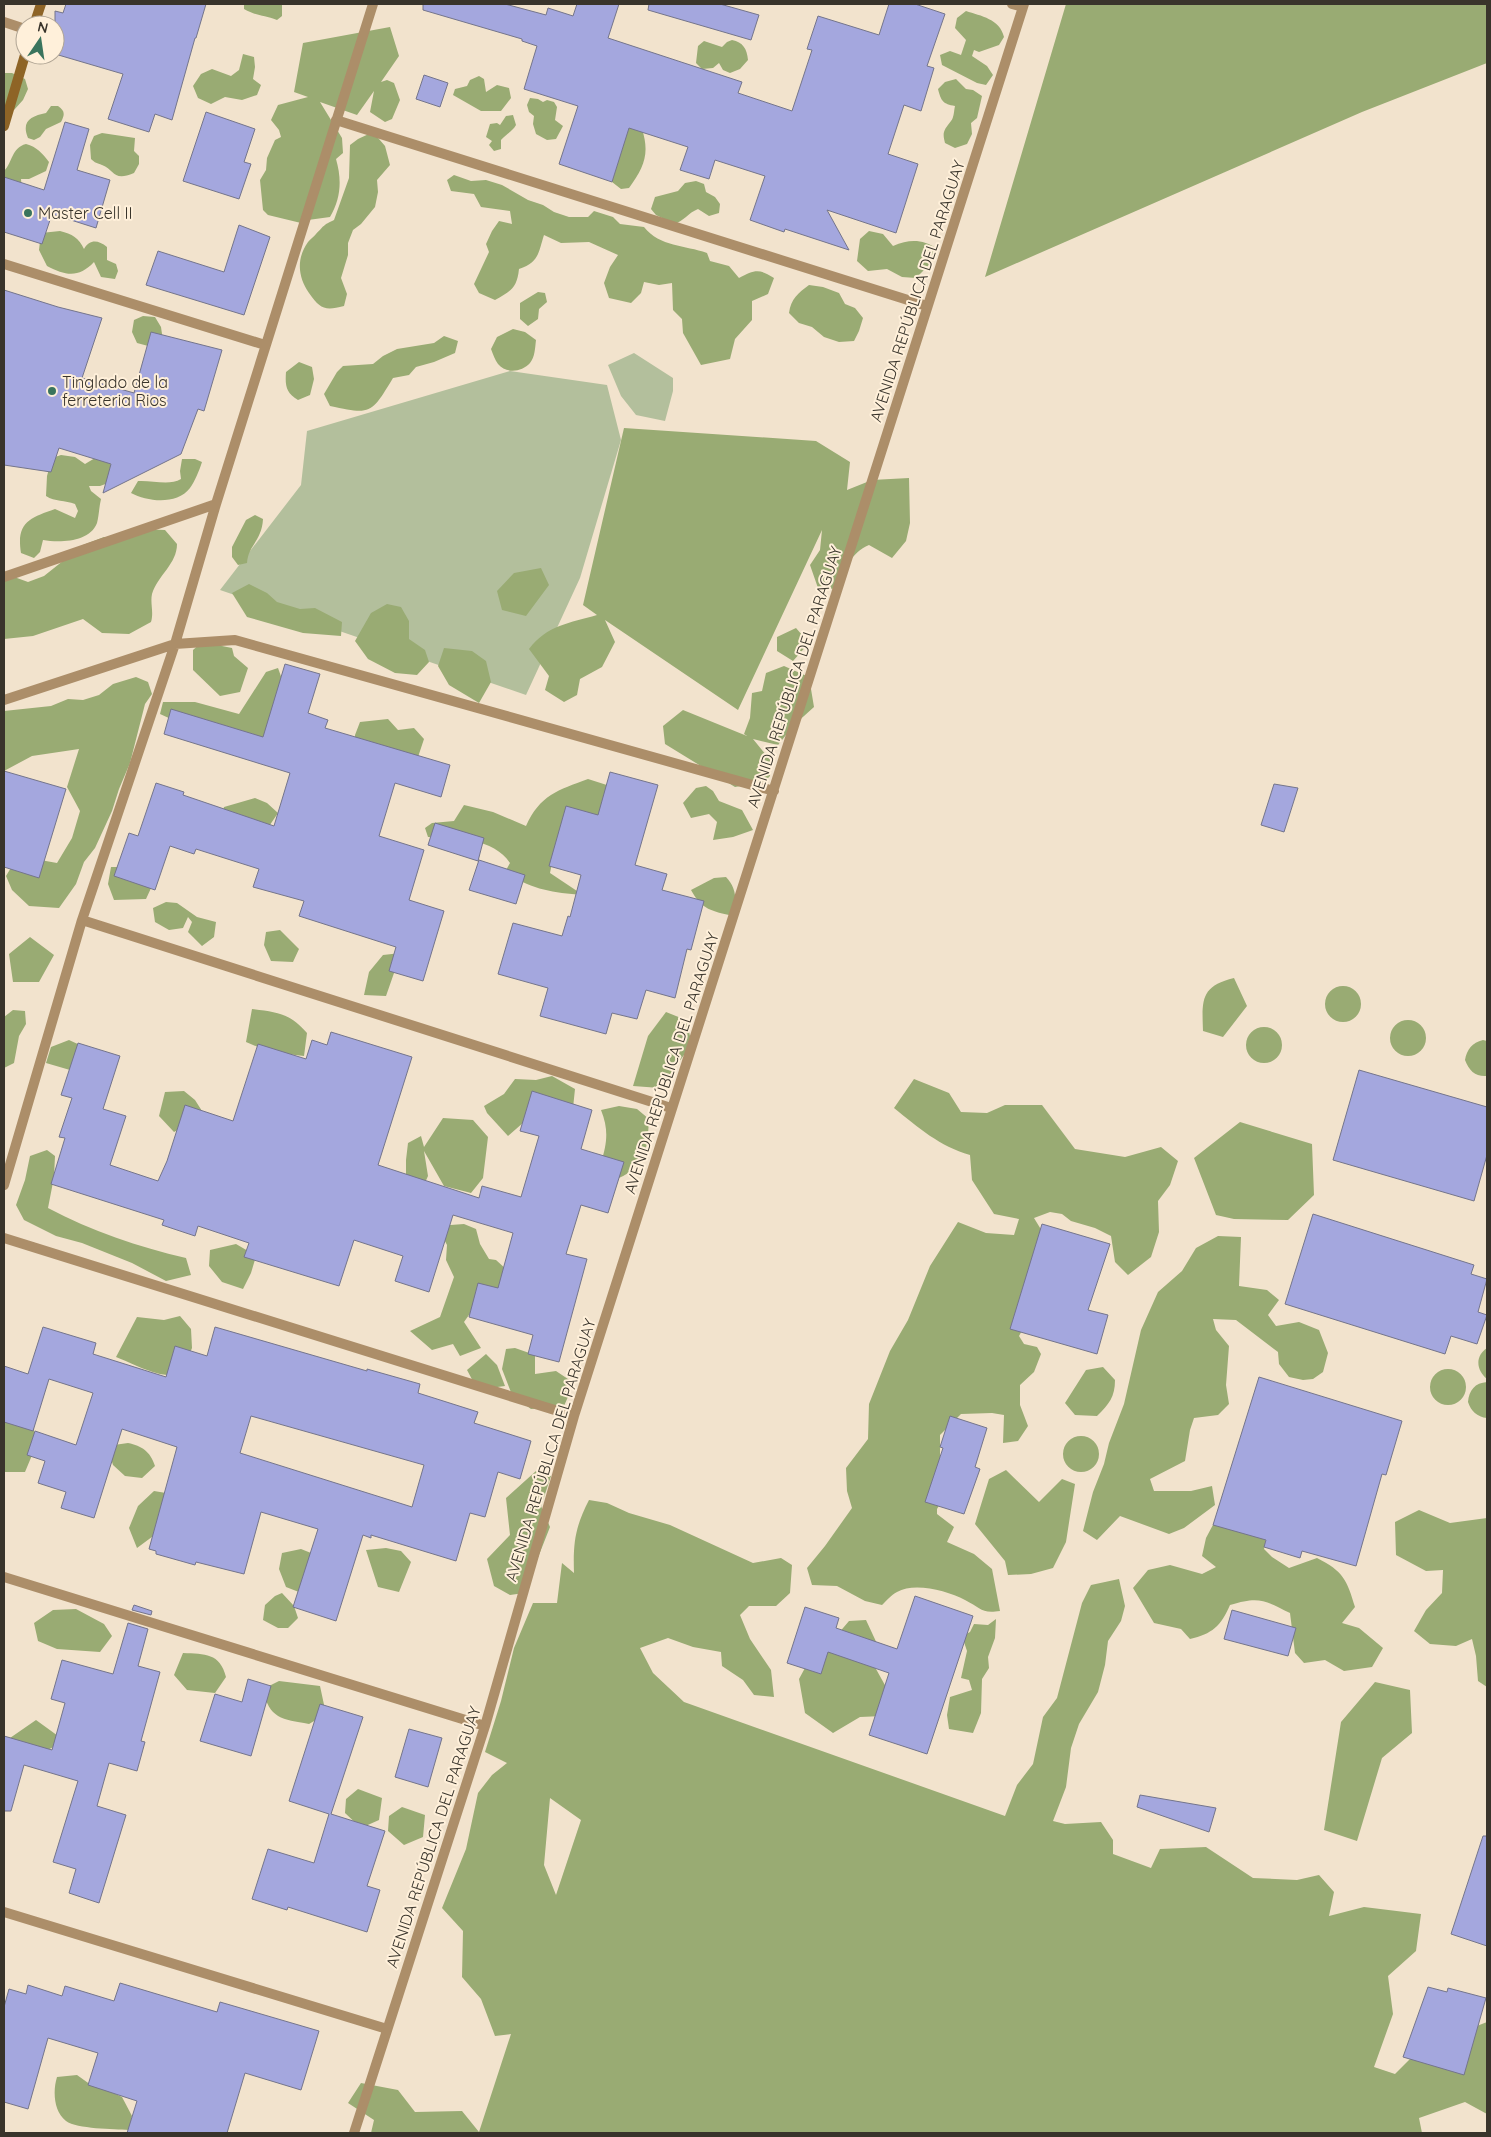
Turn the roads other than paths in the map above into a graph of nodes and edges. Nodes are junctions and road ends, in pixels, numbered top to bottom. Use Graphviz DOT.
graph roads {
  1 [pos="373,4"];
  2 [pos="1012,4"];
  3 [pos="1024,6"];
  4 [pos="22,65"];
  5 [pos="336,120"];
  6 [pos="4,126"];
  7 [pos="4,264"];
  8 [pos="927,306"];
  9 [pos="265,345"];
  10 [pos="216,504"];
  11 [pos="4,577"];
  12 [pos="175,644"];
  13 [pos="4,700"];
  14 [pos="774,791"];
  15 [pos="82,920"];
  16 [pos="671,1108"];
  17 [pos="4,1186"];
  18 [pos="4,1238"];
  19 [pos="574,1416"];
  20 [pos="4,1577"];
  21 [pos="485,1726"];
  22 [pos="4,1912"];
  23 [pos="387,2029"];
  24 [pos="354,2133"];
  1 -- 5 [label="street"];
  2 -- 3 [label="street"];
  3 -- 8 [label="street, AVENIDA REPÚBLICA DEL PARAGUAY"];
  4 -- 6 [label="street"];
  5 -- 8 [label="street"];
  5 -- 9 [label="street"];
  7 -- 9 [label="street"];
  8 -- 14 [label="street, AVENIDA REPÚBLICA DEL PARAGUAY"];
  9 -- 10 [label="street"];
  10 -- 11 [label="street"];
  10 -- 12 [label="street"];
  12 -- 13 [label="street"];
  12 -- 14 [label="street"];
  12 -- 15 [label="street"];
  14 -- 16 [label="street, AVENIDA REPÚBLICA DEL PARAGUAY"];
  15 -- 16 [label="street"];
  15 -- 17 [label="street"];
  16 -- 19 [label="street, AVENIDA REPÚBLICA DEL PARAGUAY"];
  18 -- 19 [label="street"];
  19 -- 21 [label="street, AVENIDA REPÚBLICA DEL PARAGUAY"];
  20 -- 21 [label="street"];
  21 -- 23 [label="street, AVENIDA REPÚBLICA DEL PARAGUAY"];
  22 -- 23 [label="street"];
  23 -- 24 [label="street, AVENIDA REPÚBLICA DEL PARAGUAY"];
}
